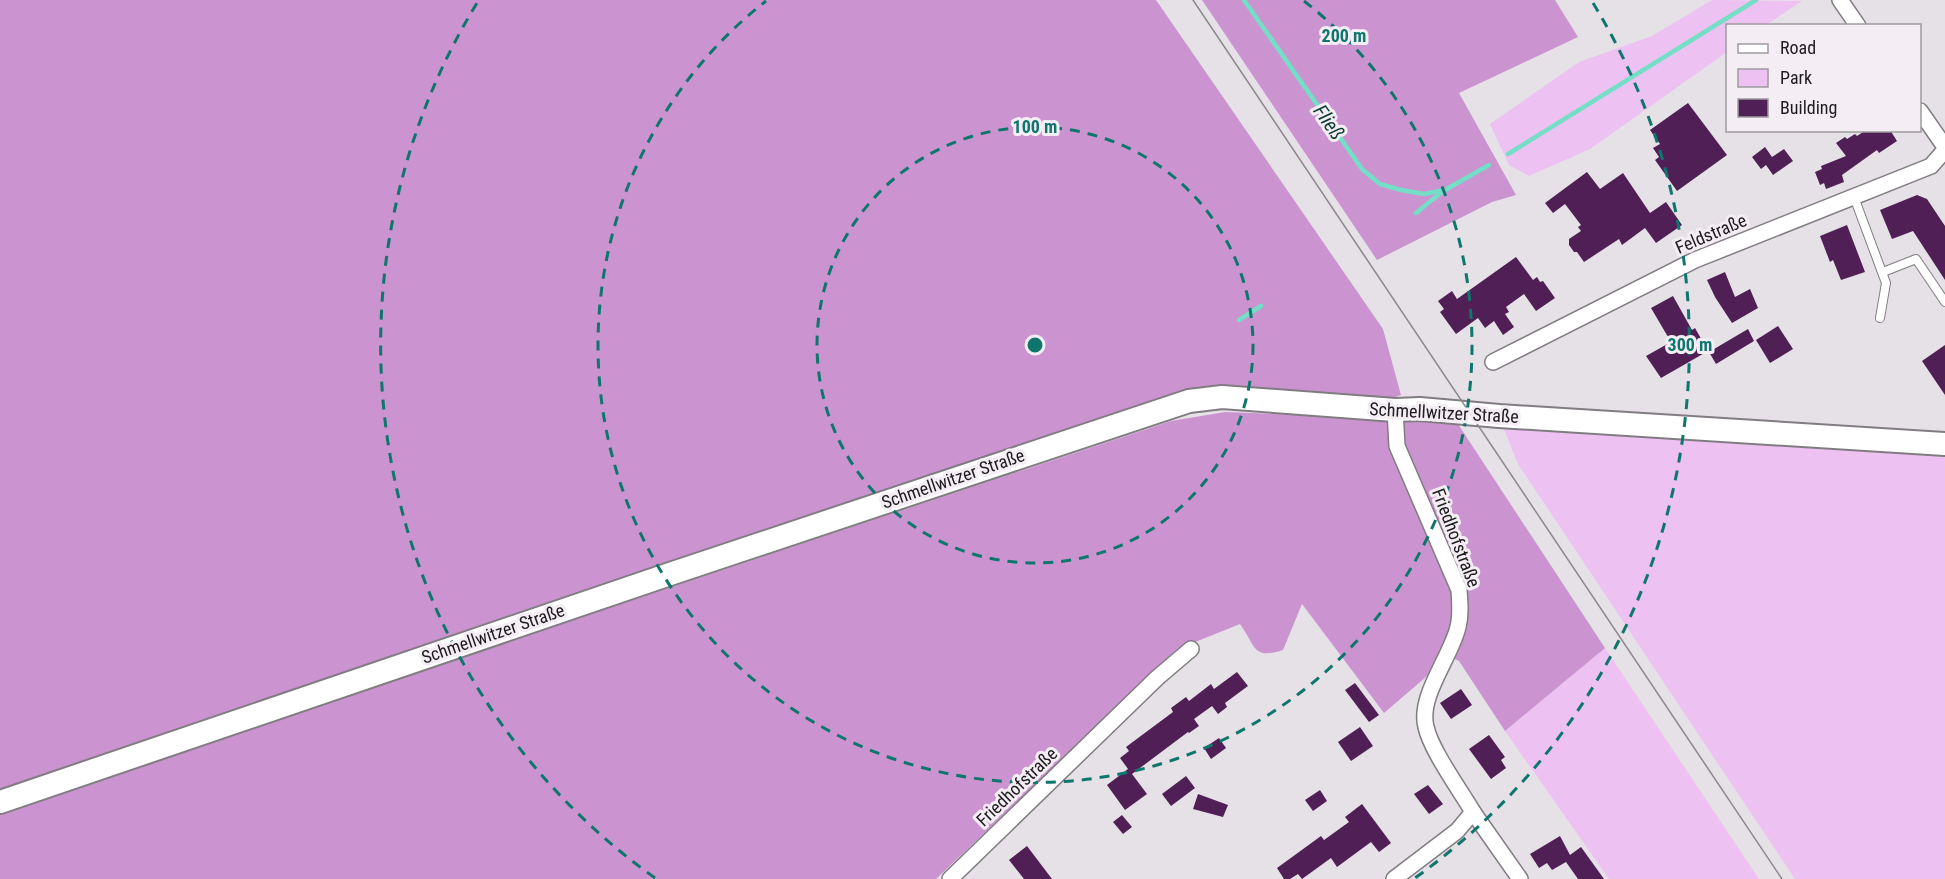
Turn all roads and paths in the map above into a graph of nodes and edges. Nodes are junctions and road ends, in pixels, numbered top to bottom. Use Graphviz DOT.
graph roads {
  1 [pos="1840,0"];
  2 [pos="1857,24"];
  3 [pos="1921,113"];
  4 [pos="1945,149"];
  5 [pos="1854,197"];
  6 [pos="1883,272"];
  7 [pos="1945,302"];
  8 [pos="1880,318"];
  9 [pos="1493,362"];
  10 [pos="1395,410"];
  11 [pos="1945,444"];
  12 [pos="1191,649"];
  13 [pos="0,802"];
  14 [pos="1473,812"];
  15 [pos="950,879"];
  16 [pos="1394,879"];
  17 [pos="1520,879"];
  1 -- 2 [label="street"];
  3 -- 4 [label="street"];
  4 -- 5 [label="street, Feldstraße"];
  5 -- 6 [label="lane"];
  5 -- 9 [label="street, Feldstraße"];
  6 -- 7 [label="lane"];
  6 -- 8 [label="lane"];
  10 -- 11 [label="street, Schmellwitzer Straße"];
  10 -- 13 [label="street, Schmellwitzer Straße"];
  10 -- 14 [label="street, Friedhofstraße"];
  12 -- 15 [label="street, Friedhofstraße"];
  14 -- 16 [label="street"];
  14 -- 17 [label="street, Friedhofstraße"];
}
